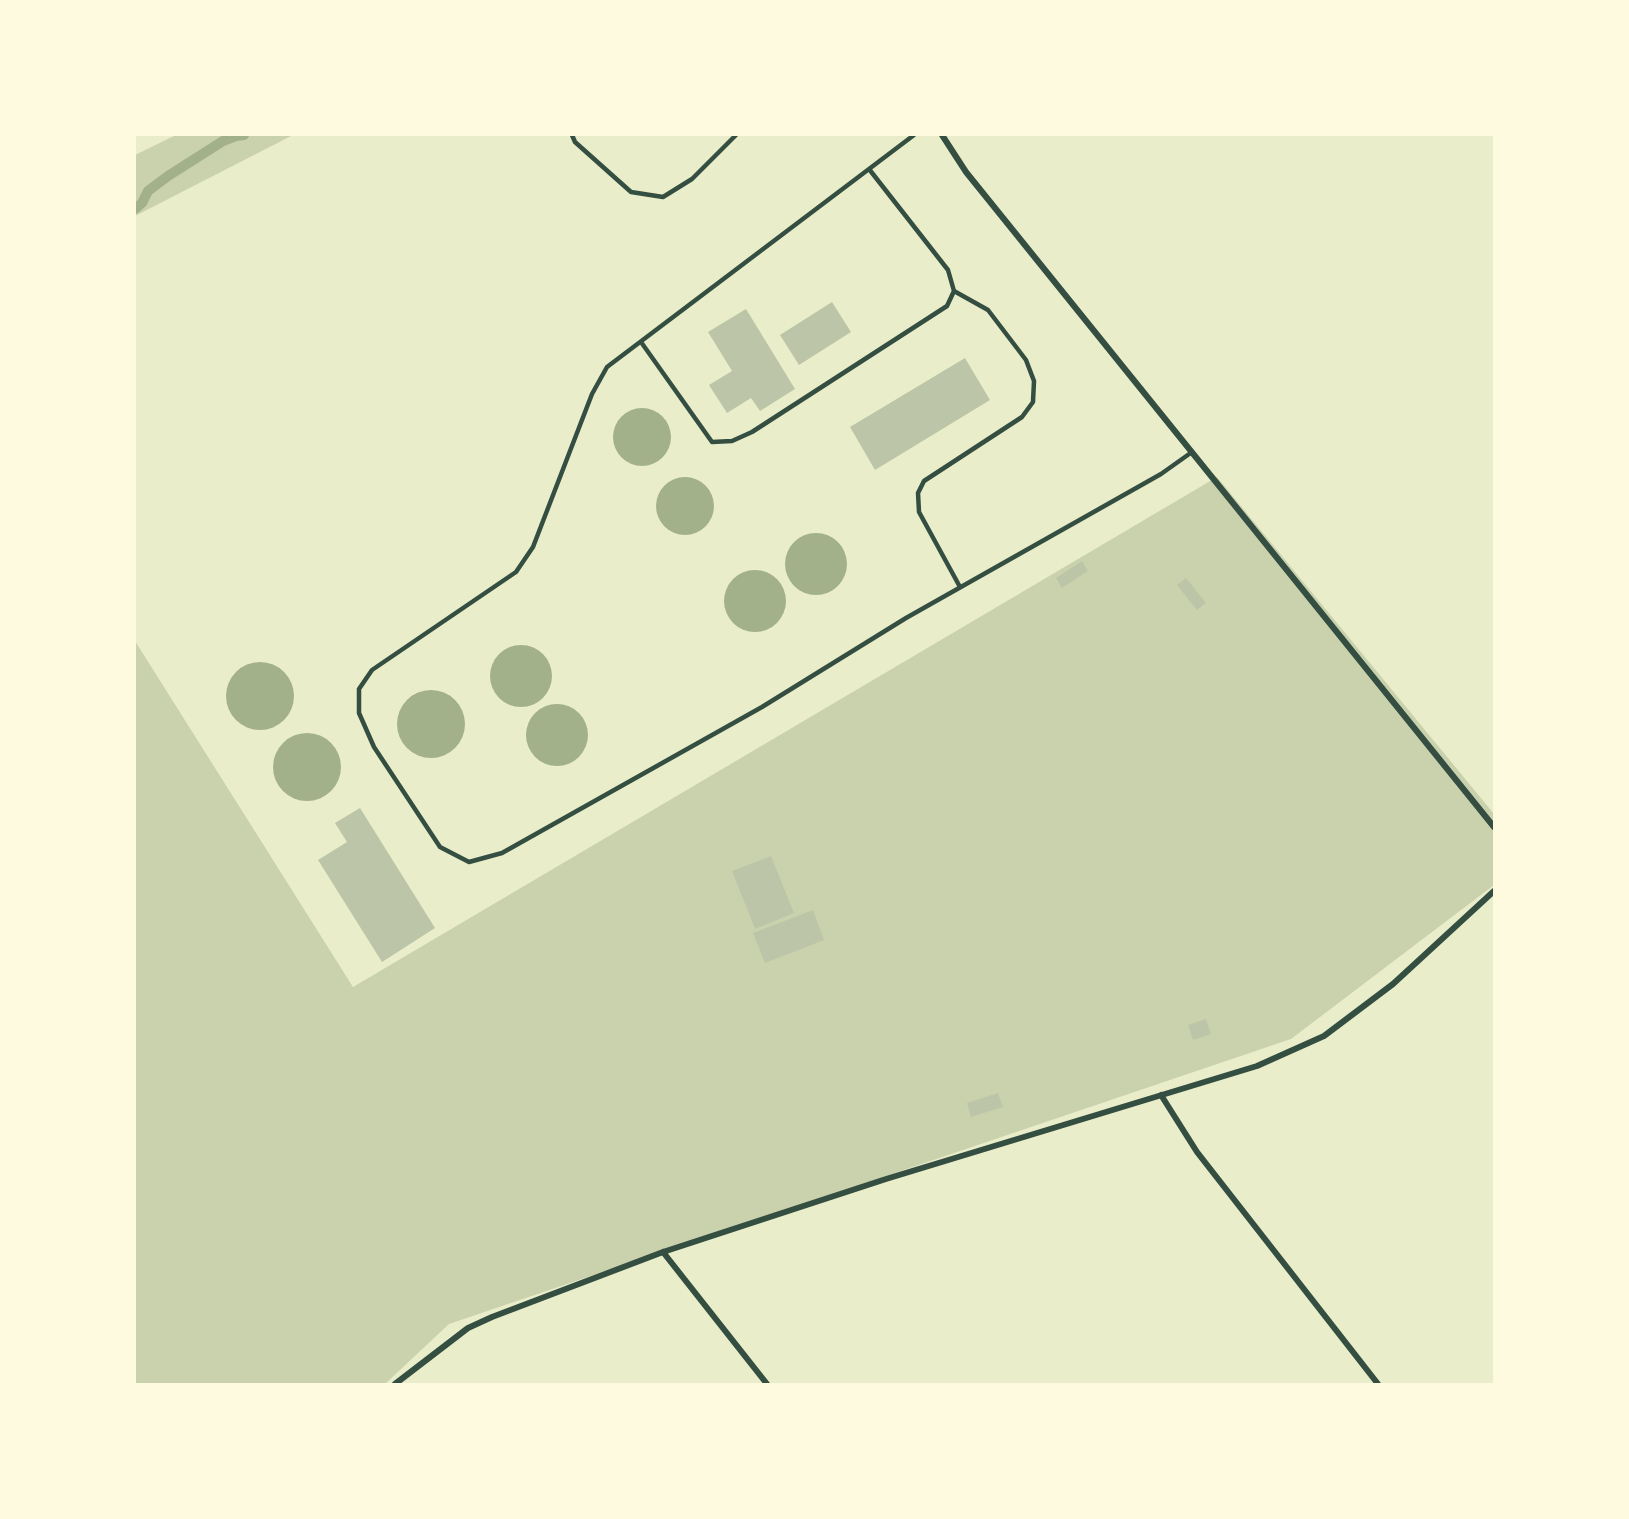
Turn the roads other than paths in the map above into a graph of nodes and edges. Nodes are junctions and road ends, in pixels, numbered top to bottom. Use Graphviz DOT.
graph roads {
  1 [pos="572,135"];
  2 [pos="736,135"];
  3 [pos="914,135"];
  4 [pos="942,135"];
  5 [pos="869,169"];
  6 [pos="954,291"];
  7 [pos="640,342"];
  8 [pos="1192,453"];
  9 [pos="960,587"];
  10 [pos="1494,827"];
  11 [pos="1494,891"];
  12 [pos="1161,1095"];
  13 [pos="663,1252"];
  14 [pos="395,1384"];
  15 [pos="767,1384"];
  16 [pos="1378,1384"];
  1 -- 2 [label="lane"];
  3 -- 5 [label="lane"];
  4 -- 8 [label="street"];
  5 -- 6 [label="lane"];
  5 -- 7 [label="lane"];
  6 -- 7 [label="lane"];
  6 -- 9 [label="lane"];
  7 -- 9 [label="lane"];
  8 -- 9 [label="lane"];
  8 -- 10 [label="street"];
  11 -- 12 [label="street"];
  12 -- 13 [label="street"];
  12 -- 16 [label="street"];
  13 -- 14 [label="street"];
  13 -- 15 [label="street"];
}
